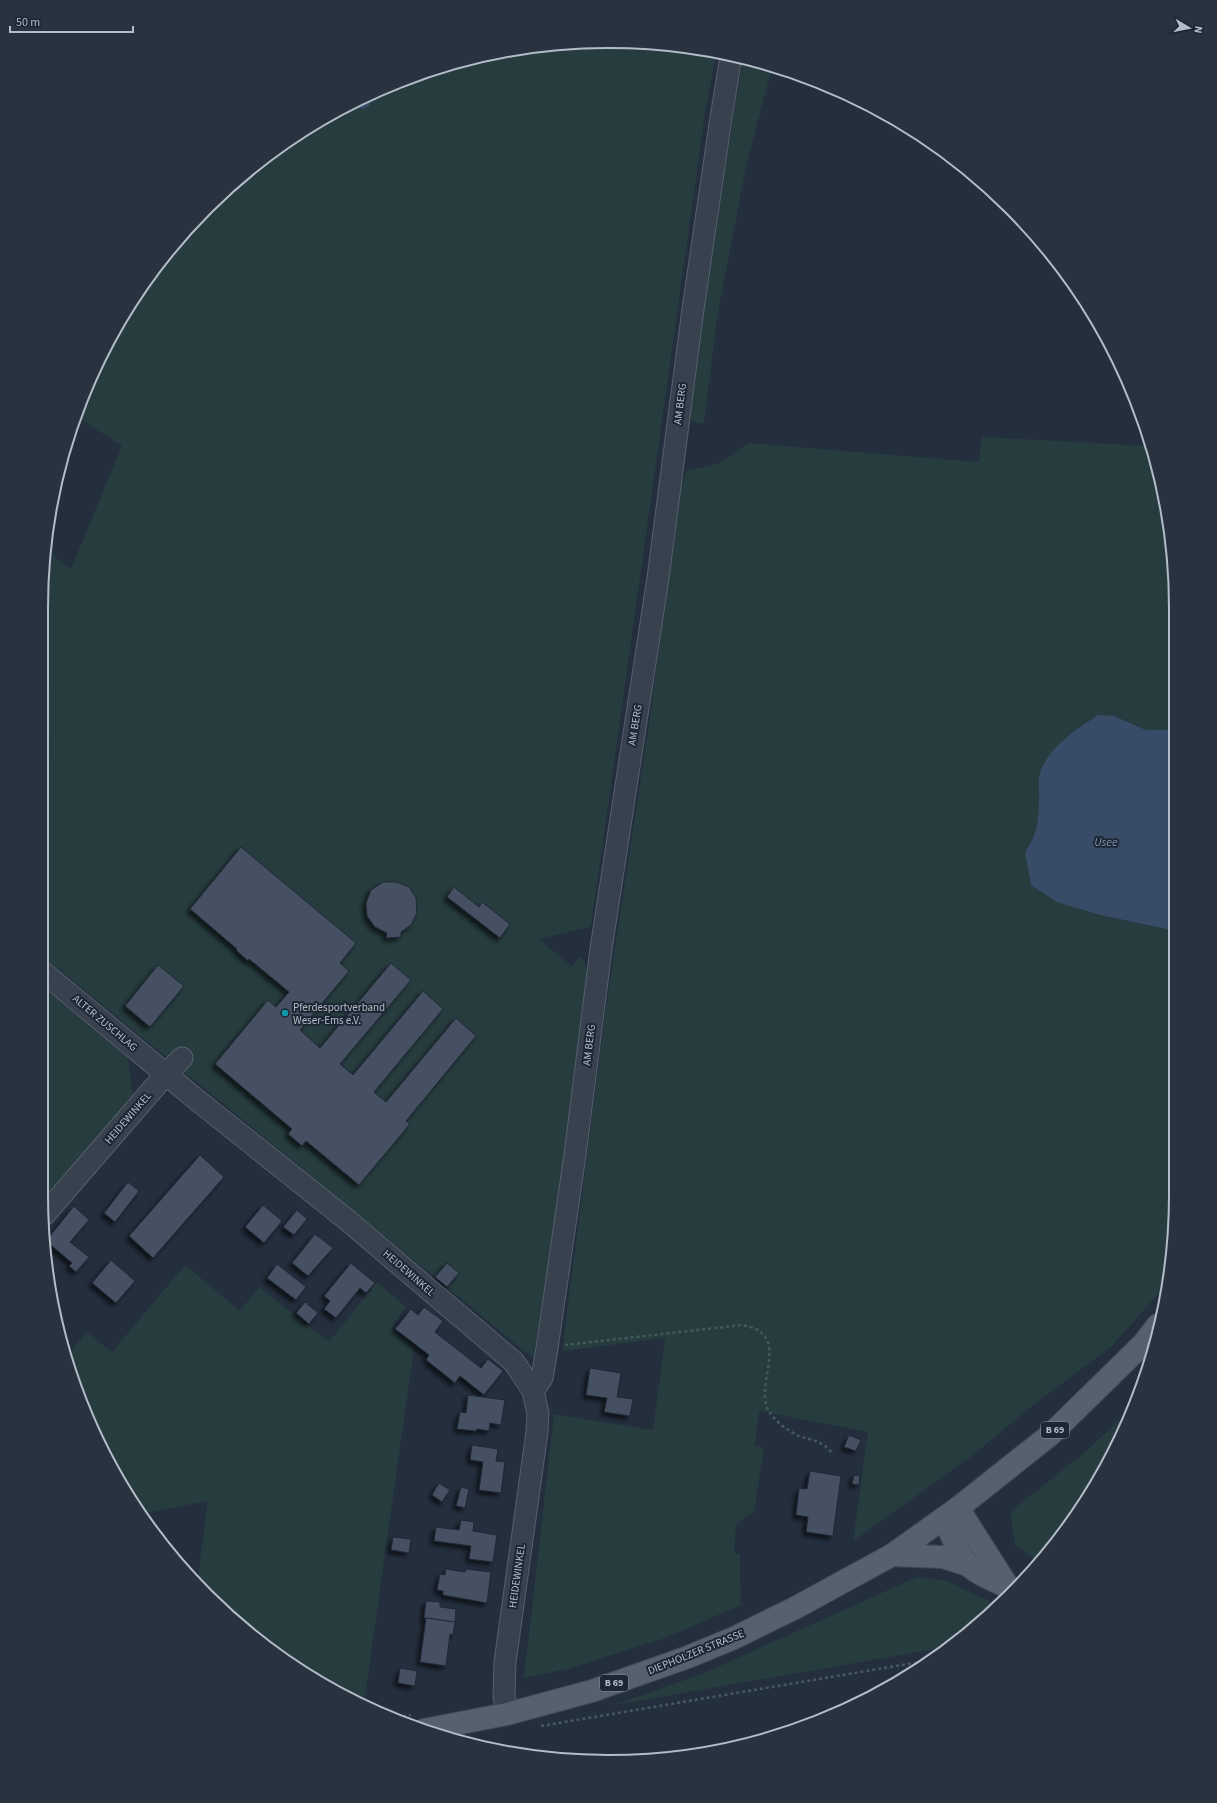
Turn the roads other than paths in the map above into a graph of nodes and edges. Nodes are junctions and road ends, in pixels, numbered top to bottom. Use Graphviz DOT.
graph roads {
  1 [pos="730,62"];
  2 [pos="48,976"];
  3 [pos="182,1058"];
  4 [pos="166,1074"];
  5 [pos="48,1211"];
  6 [pos="1152,1333"];
  7 [pos="533,1391"];
  8 [pos="951,1513"];
  9 [pos="892,1555"];
  10 [pos="968,1565"];
  11 [pos="1010,1586"];
  12 [pos="1009,1587"];
  13 [pos="507,1714"];
  14 [pos="436,1728"];
  1 -- 7 [label="street, AM BERG"];
  2 -- 4 [label="street, ALTER ZUSCHLAG"];
  3 -- 4 [label="street"];
  4 -- 5 [label="street, HEIDEWINKEL"];
  4 -- 7 [label="street, HEIDEWINKEL"];
  6 -- 8 [label="main road, B 69"];
  7 -- 13 [label="street, HEIDEWINKEL"];
  8 -- 9 [label="main road, DIEPHOLZER STRASSE / B 69"];
  8 -- 10 [label="main road"];
  8 -- 11 [label="main road"];
  9 -- 10 [label="main road"];
  9 -- 13 [label="main road, DIEPHOLZER STRASSE / B 69"];
  10 -- 12 [label="main road"];
  13 -- 14 [label="main road, DIEPHOLZER STRASSE / B 69"];
}
